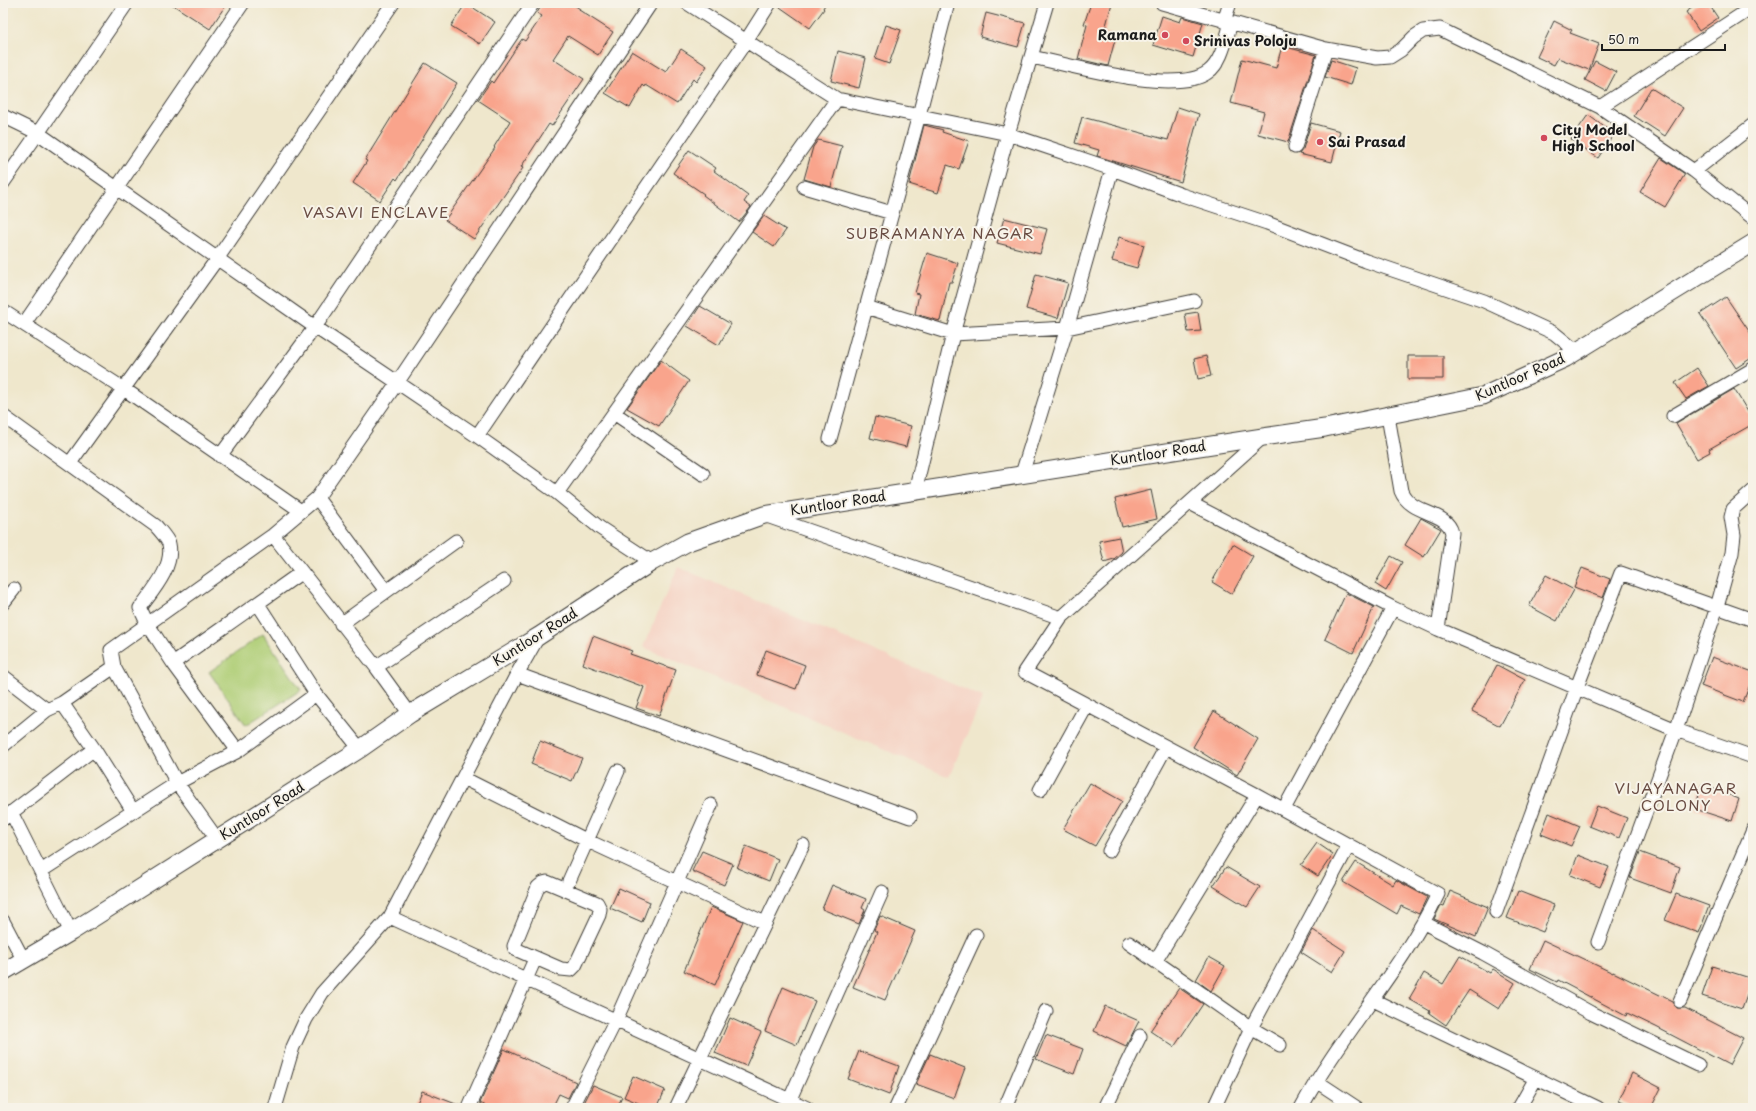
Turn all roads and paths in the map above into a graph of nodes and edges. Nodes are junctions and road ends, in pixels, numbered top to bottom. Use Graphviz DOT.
graph roads {
  1 [pos="127,3"];
  2 [pos="243,3"];
  3 [pos="393,3"];
  4 [pos="533,3"];
  5 [pos="651,3"];
  6 [pos="686,3"];
  7 [pos="770,3"];
  8 [pos="948,3"];
  9 [pos="1047,3"];
  10 [pos="1162,3"];
  11 [pos="1230,3"];
  12 [pos="1753,7"];
  13 [pos="1228,22"];
  14 [pos="746,41"];
  15 [pos="1326,49"];
  16 [pos="1032,57"];
  17 [pos="837,99"];
  18 [pos="1600,107"];
  19 [pos="3,116"];
  20 [pos="919,116"];
  21 [pos="1753,126"];
  22 [pos="38,134"];
  23 [pos="1008,134"];
  24 [pos="1295,147"];
  25 [pos="1112,169"];
  26 [pos="1694,171"];
  27 [pos="3,183"];
  28 [pos="804,187"];
  29 [pos="118,188"];
  30 [pos="892,213"];
  31 [pos="1753,218"];
  32 [pos="1753,243"];
  33 [pos="217,259"];
  34 [pos="1194,301"];
  35 [pos="866,307"];
  36 [pos="3,311"];
  37 [pos="24,324"];
  38 [pos="315,327"];
  39 [pos="1067,328"];
  40 [pos="953,334"];
  41 [pos="1576,351"];
  42 [pos="1753,368"];
  43 [pos="397,383"];
  44 [pos="124,389"];
  45 [pos="614,413"];
  46 [pos="3,416"];
  47 [pos="1388,416"];
  48 [pos="1673,416"];
  49 [pos="477,436"];
  50 [pos="1263,437"];
  51 [pos="830,439"];
  52 [pos="220,456"];
  53 [pos="70,464"];
  54 [pos="703,474"];
  55 [pos="1022,474"];
  56 [pos="915,491"];
  57 [pos="1753,491"];
  58 [pos="557,493"];
  59 [pos="317,498"];
  60 [pos="1190,503"];
  61 [pos="301,511"];
  62 [pos="764,515"];
  63 [pos="273,535"];
  64 [pos="456,540"];
  65 [pos="652,562"];
  66 [pos="302,572"];
  67 [pos="504,581"];
  68 [pos="14,589"];
  69 [pos="386,591"];
  70 [pos="3,603"];
  71 [pos="258,604"];
  72 [pos="1717,607"];
  73 [pos="1393,608"];
  74 [pos="1061,618"];
  75 [pos="1753,620"];
  76 [pos="147,623"];
  77 [pos="341,624"];
  78 [pos="1438,629"];
  79 [pos="539,636"];
  80 [pos="174,663"];
  81 [pos="114,667"];
  82 [pos="376,667"];
  83 [pos="517,674"];
  84 [pos="3,676"];
  85 [pos="1577,687"];
  86 [pos="316,694"];
  87 [pos="62,703"];
  88 [pos="1087,705"];
  89 [pos="47,710"];
  90 [pos="410,714"];
  91 [pos="1676,730"];
  92 [pos="3,746"];
  93 [pos="1166,747"];
  94 [pos="94,749"];
  95 [pos="360,749"];
  96 [pos="238,751"];
  97 [pos="1753,757"];
  98 [pos="618,771"];
  99 [pos="463,778"];
  100 [pos="177,783"];
  101 [pos="1040,790"];
  102 [pos="1257,795"];
  103 [pos="711,805"];
  104 [pos="1284,810"];
  105 [pos="133,811"];
  106 [pos="7,815"];
  107 [pos="910,817"];
  108 [pos="1753,830"];
  109 [pos="217,839"];
  110 [pos="588,841"];
  111 [pos="803,845"];
  112 [pos="1349,846"];
  113 [pos="1110,851"];
  114 [pos="41,871"];
  115 [pos="569,881"];
  116 [pos="678,882"];
  117 [pos="882,892"];
  118 [pos="1496,912"];
  119 [pos="390,917"];
  120 [pos="3,921"];
  121 [pos="765,923"];
  122 [pos="1424,923"];
  123 [pos="71,932"];
  124 [pos="976,935"];
  125 [pos="1598,942"];
  126 [pos="1129,943"];
  127 [pos="24,959"];
  128 [pos="535,959"];
  129 [pos="1156,960"];
  130 [pos="3,972"];
  131 [pos="526,981"];
  132 [pos="1373,1000"];
  133 [pos="1680,1001"];
  134 [pos="1046,1011"];
  135 [pos="616,1020"];
  136 [pos="1251,1028"];
  137 [pos="1140,1036"];
  138 [pos="1280,1045"];
  139 [pos="700,1059"];
  140 [pos="1698,1065"];
  141 [pos="1536,1078"];
  142 [pos="1316,1081"];
  143 [pos="788,1104"];
  144 [pos="275,1108"];
  145 [pos="469,1108"];
  146 [pos="572,1108"];
  147 [pos="676,1108"];
  148 [pos="807,1108"];
  149 [pos="896,1108"];
  150 [pos="1005,1108"];
  151 [pos="1106,1108"];
  152 [pos="1214,1108"];
  153 [pos="1301,1108"];
  154 [pos="1357,1108"];
  155 [pos="1519,1108"];
  156 [pos="1598,1108"];
  1 -- 22 [label="street"];
  2 -- 29 [label="street"];
  3 -- 33 [label="street"];
  4 -- 38 [label="street"];
  5 -- 43 [label="street"];
  6 -- 14 [label="street"];
  7 -- 14 [label="street"];
  8 -- 20 [label="street"];
  9 -- 16 [label="street"];
  10 -- 13 [label="street"];
  11 -- 13 [label="street"];
  12 -- 18 [label="street"];
  13 -- 15 [label="street"];
  13 -- 16 [label="street"];
  14 -- 17 [label="street"];
  14 -- 49 [label="street"];
  15 -- 18 [label="street"];
  15 -- 24 [label="street"];
  16 -- 23 [label="street"];
  17 -- 20 [label="street"];
  17 -- 45 [label="street"];
  18 -- 26 [label="street"];
  19 -- 22 [label="street"];
  20 -- 23 [label="street"];
  20 -- 30 [label="street"];
  21 -- 26 [label="street"];
  22 -- 27 [label="street"];
  22 -- 29 [label="street"];
  23 -- 25 [label="street"];
  23 -- 40 [label="street"];
  25 -- 39 [label="street"];
  25 -- 41 [label="street"];
  26 -- 31 [label="street"];
  28 -- 30 [label="street"];
  29 -- 33 [label="street"];
  29 -- 37 [label="street"];
  30 -- 35 [label="street"];
  32 -- 41 [label="street, Kuntloor Road"];
  33 -- 38 [label="street"];
  33 -- 44 [label="street"];
  34 -- 39 [label="street"];
  35 -- 40 [label="street"];
  35 -- 51 [label="street"];
  36 -- 37 [label="street"];
  37 -- 44 [label="street"];
  38 -- 43 [label="street"];
  38 -- 52 [label="street"];
  39 -- 40 [label="street"];
  39 -- 55 [label="street"];
  40 -- 56 [label="street"];
  41 -- 47 [label="street, Kuntloor Road"];
  42 -- 48 [label="street"];
  43 -- 49 [label="street"];
  43 -- 59 [label="street"];
  44 -- 52 [label="street"];
  44 -- 53 [label="street"];
  45 -- 54 [label="street"];
  45 -- 58 [label="street"];
  46 -- 53 [label="street"];
  47 -- 50 [label="street, Kuntloor Road"];
  47 -- 78 [label="street"];
  49 -- 58 [label="street"];
  50 -- 55 [label="street, Kuntloor Road"];
  50 -- 60 [label="street"];
  52 -- 61 [label="street"];
  53 -- 76 [label="street"];
  55 -- 56 [label="street, Kuntloor Road"];
  56 -- 62 [label="street, Kuntloor Road"];
  57 -- 72 [label="street"];
  58 -- 65 [label="street"];
  59 -- 61 [label="street"];
  59 -- 69 [label="street"];
  60 -- 73 [label="street"];
  60 -- 74 [label="street"];
  61 -- 63 [label="street"];
  62 -- 65 [label="street, Kuntloor Road"];
  62 -- 74 [label="street"];
  63 -- 66 [label="street"];
  63 -- 76 [label="street"];
  64 -- 69 [label="street"];
  65 -- 79 [label="street, Kuntloor Road"];
  66 -- 71 [label="street"];
  66 -- 77 [label="street"];
  67 -- 82 [label="street"];
  68 -- 70 [label="street"];
  69 -- 77 [label="street"];
  71 -- 80 [label="street"];
  71 -- 86 [label="street"];
  72 -- 75 [label="street"];
  72 -- 85 [label="street"];
  72 -- 91 [label="street"];
  73 -- 78 [label="street"];
  73 -- 104 [label="street"];
  74 -- 88 [label="street"];
  76 -- 80 [label="street"];
  76 -- 81 [label="street"];
  77 -- 82 [label="street"];
  78 -- 85 [label="street"];
  79 -- 83 [label="street"];
  79 -- 90 [label="street, Kuntloor Road"];
  80 -- 96 [label="street"];
  81 -- 87 [label="street"];
  81 -- 100 [label="street"];
  82 -- 90 [label="street"];
  83 -- 99 [label="street"];
  83 -- 107 [label="street"];
  84 -- 89 [label="street"];
  85 -- 91 [label="street"];
  85 -- 118 [label="street"];
  86 -- 95 [label="street"];
  86 -- 96 [label="street"];
  87 -- 89 [label="street"];
  87 -- 94 [label="street"];
  88 -- 93 [label="street"];
  88 -- 101 [label="street"];
  89 -- 92 [label="street"];
  90 -- 95 [label="street, Kuntloor Road"];
  91 -- 97 [label="street"];
  91 -- 125 [label="street"];
  93 -- 102 [label="street"];
  93 -- 113 [label="street"];
  94 -- 105 [label="street"];
  94 -- 106 [label="street"];
  95 -- 109 [label="street, Kuntloor Road"];
  96 -- 100 [label="street"];
  98 -- 110 [label="street"];
  99 -- 110 [label="street"];
  99 -- 119 [label="street"];
  100 -- 105 [label="street"];
  100 -- 109 [label="street"];
  102 -- 104 [label="street"];
  102 -- 129 [label="street"];
  103 -- 116 [label="street"];
  104 -- 112 [label="street"];
  105 -- 114 [label="street"];
  106 -- 114 [label="street"];
  108 -- 133 [label="street"];
  109 -- 123 [label="street, Kuntloor Road"];
  110 -- 115 [label="street"];
  110 -- 116 [label="street"];
  111 -- 121 [label="street"];
  112 -- 122 [label="street"];
  112 -- 136 [label="street"];
  114 -- 123 [label="street"];
  116 -- 121 [label="street"];
  116 -- 135 [label="street"];
  117 -- 143 [label="street"];
  119 -- 131 [label="street"];
  119 -- 144 [label="street"];
  120 -- 127 [label="street"];
  121 -- 139 [label="street"];
  122 -- 132 [label="street"];
  122 -- 140 [label="street"];
  123 -- 127 [label="street, Kuntloor Road"];
  124 -- 149 [label="street"];
  126 -- 129 [label="street"];
  127 -- 130 [label="street, Kuntloor Road"];
  128 -- 128 [label="street"];
  128 -- 131 [label="street"];
  129 -- 136 [label="street"];
  131 -- 135 [label="street"];
  131 -- 145 [label="street"];
  132 -- 141 [label="street"];
  132 -- 142 [label="street"];
  134 -- 150 [label="street"];
  135 -- 139 [label="street"];
  135 -- 146 [label="street"];
  136 -- 138 [label="street"];
  136 -- 152 [label="street"];
  137 -- 151 [label="street"];
  139 -- 143 [label="street"];
  139 -- 147 [label="street"];
  141 -- 155 [label="street"];
  141 -- 156 [label="street"];
  142 -- 153 [label="street"];
  142 -- 154 [label="street"];
  143 -- 148 [label="street"];
}
